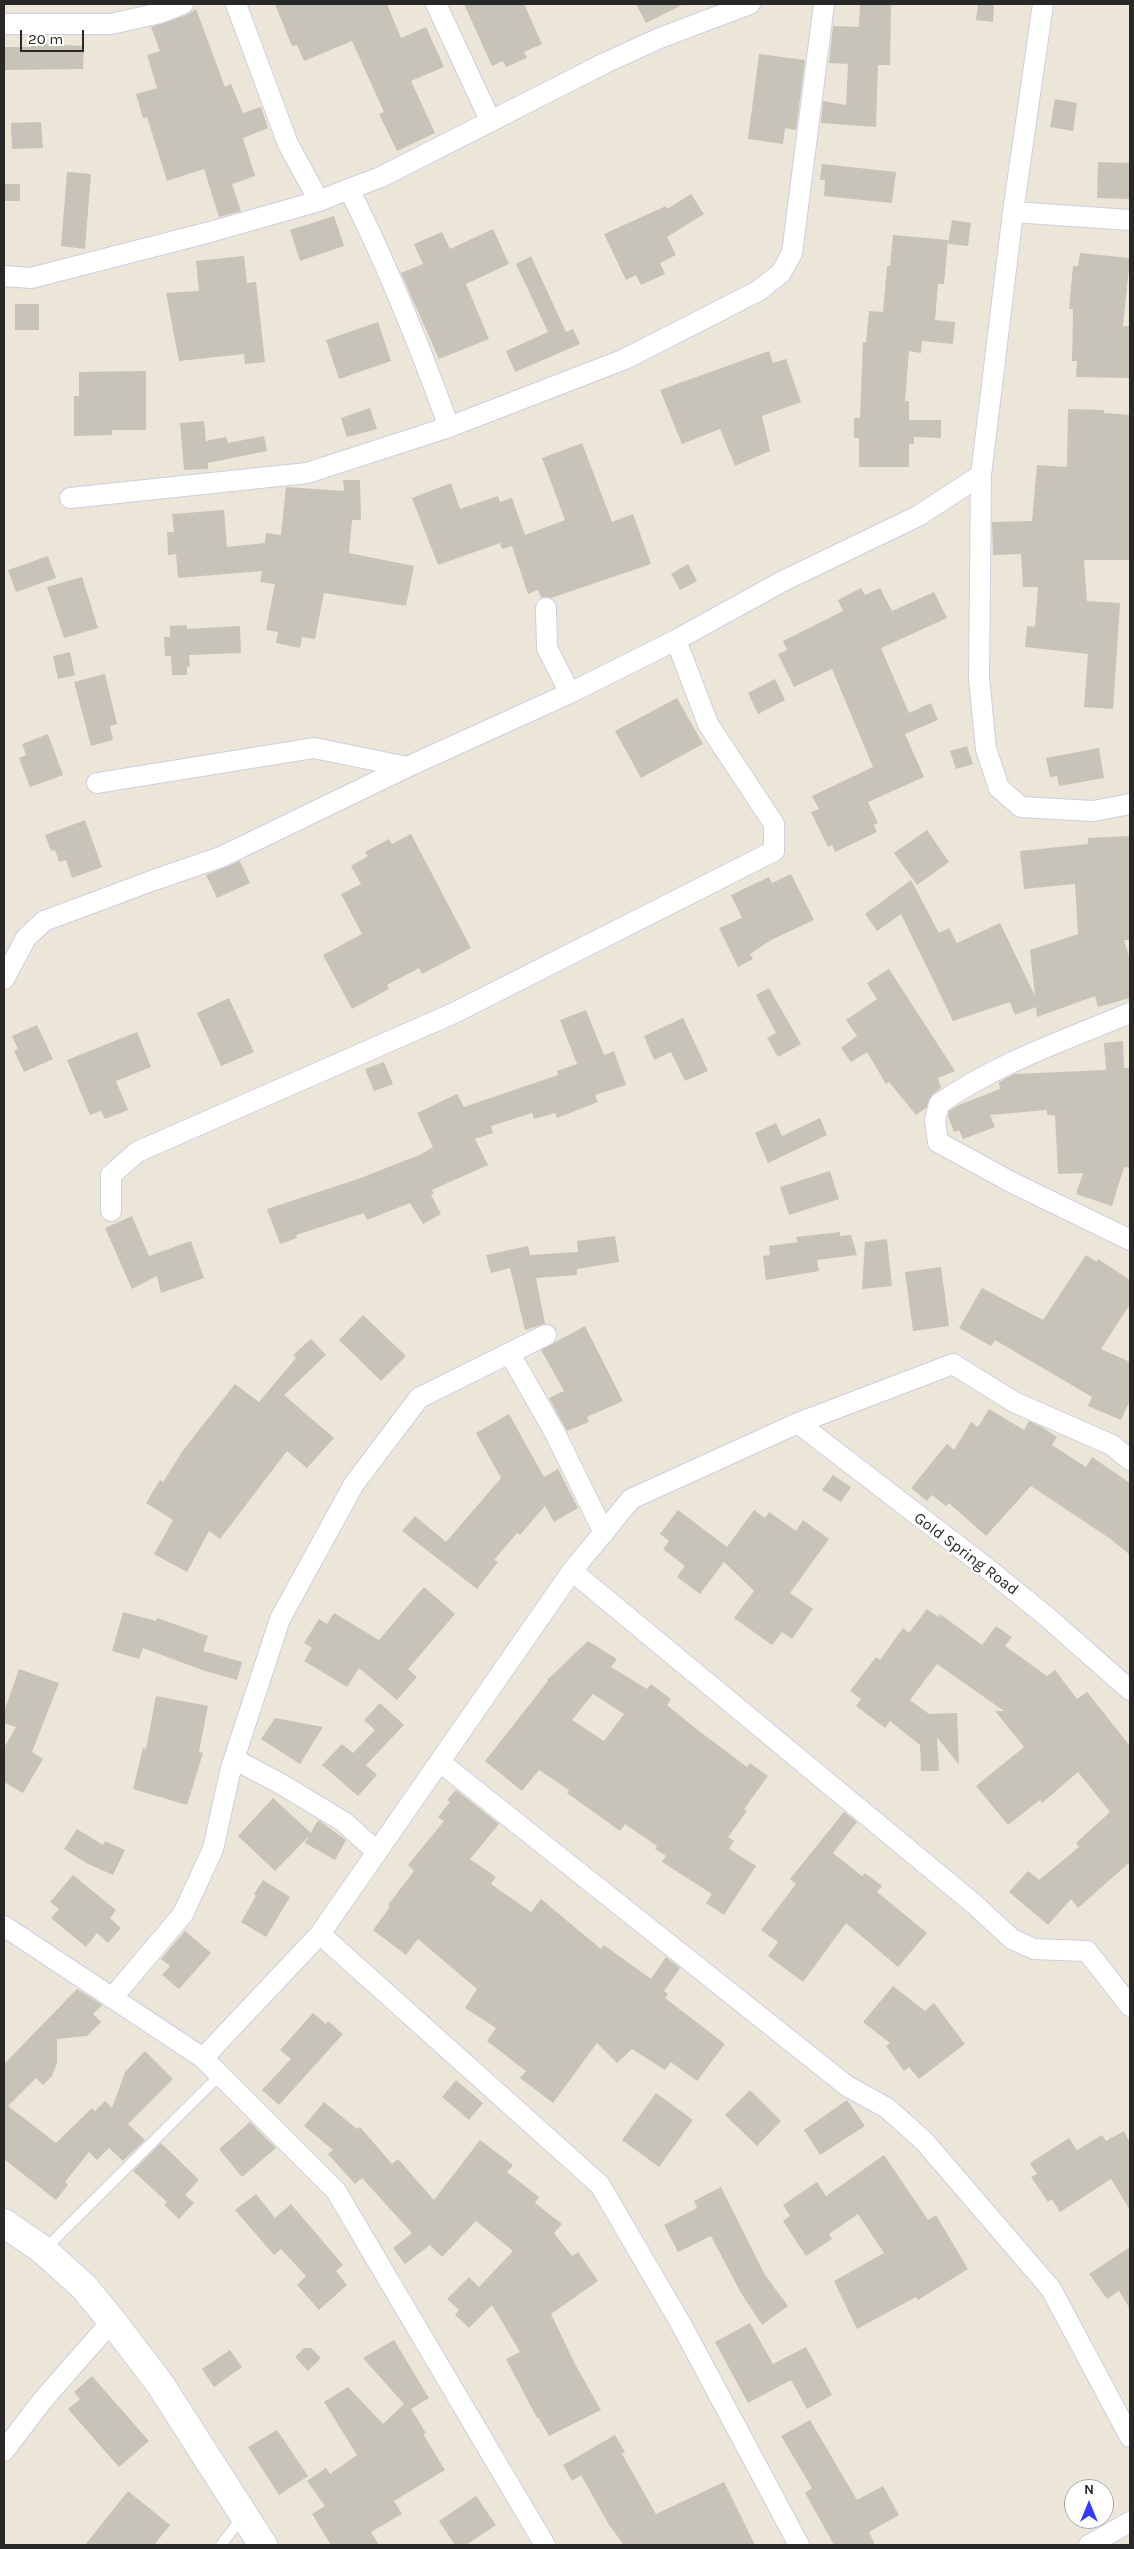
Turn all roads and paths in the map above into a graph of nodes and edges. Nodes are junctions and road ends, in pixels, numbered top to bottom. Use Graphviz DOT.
graph roads {
  1 [pos="183,4"];
  2 [pos="236,4"];
  3 [pos="436,4"];
  4 [pos="750,4"];
  5 [pos="824,4"];
  6 [pos="1042,4"];
  7 [pos="4,24"];
  8 [pos="490,120"];
  9 [pos="349,189"];
  10 [pos="319,201"];
  11 [pos="1013,212"];
  12 [pos="1130,220"];
  13 [pos="4,276"];
  14 [pos="449,427"];
  15 [pos="982,475"];
  16 [pos="70,498"];
  17 [pos="546,608"];
  18 [pos="676,640"];
  19 [pos="570,694"];
  20 [pos="407,767"];
  21 [pos="97,784"];
  22 [pos="1130,804"];
  23 [pos="4,979"];
  24 [pos="1130,1013"];
  25 [pos="111,1211"];
  26 [pos="1130,1240"];
  27 [pos="546,1335"];
  28 [pos="510,1354"];
  29 [pos="798,1423"];
  30 [pos="1130,1460"];
  31 [pos="604,1532"];
  32 [pos="572,1571"];
  33 [pos="1130,1690"];
  34 [pos="234,1759"];
  35 [pos="440,1762"];
  36 [pos="377,1852"];
  37 [pos="4,1926"];
  38 [pos="320,1934"];
  39 [pos="112,1998"];
  40 [pos="1130,2006"];
  41 [pos="203,2058"];
  42 [pos="220,2074"];
  43 [pos="4,2223"];
  44 [pos="43,2250"];
  45 [pos="112,2322"];
  46 [pos="1130,2437"];
  47 [pos="4,2452"];
  48 [pos="244,2515"];
  49 [pos="1130,2522"];
  50 [pos="221,2545"];
  51 [pos="263,2545"];
  52 [pos="545,2545"];
  53 [pos="799,2545"];
  54 [pos="1089,2545"];
  1 -- 7 [label="street"];
  2 -- 10 [label="street"];
  3 -- 8 [label="street"];
  4 -- 8 [label="street"];
  5 -- 14 [label="street"];
  6 -- 11 [label="street"];
  8 -- 9 [label="street"];
  9 -- 10 [label="street"];
  9 -- 14 [label="street"];
  10 -- 13 [label="street"];
  11 -- 12 [label="street"];
  11 -- 15 [label="street"];
  14 -- 16 [label="street"];
  15 -- 18 [label="street"];
  15 -- 22 [label="street"];
  17 -- 19 [label="street"];
  18 -- 19 [label="street"];
  18 -- 25 [label="street"];
  19 -- 20 [label="street"];
  20 -- 21 [label="street"];
  20 -- 23 [label="street"];
  24 -- 26 [label="street"];
  27 -- 28 [label="street"];
  28 -- 31 [label="street"];
  28 -- 34 [label="street"];
  29 -- 30 [label="street"];
  29 -- 31 [label="street"];
  29 -- 33 [label="street, Gold Spring Road"];
  31 -- 32 [label="street"];
  32 -- 35 [label="street"];
  32 -- 40 [label="street"];
  34 -- 36 [label="street"];
  34 -- 39 [label="street"];
  35 -- 36 [label="street"];
  35 -- 46 [label="street"];
  36 -- 38 [label="street"];
  37 -- 39 [label="street"];
  38 -- 41 [label="street"];
  38 -- 53 [label="street"];
  39 -- 41 [label="street"];
  41 -- 42 [label="street"];
  42 -- 44 [label="lane"];
  42 -- 52 [label="street"];
  43 -- 44 [label="street"];
  44 -- 45 [label="street"];
  45 -- 47 [label="street"];
  45 -- 48 [label="street"];
  48 -- 50 [label="lane"];
  48 -- 51 [label="street"];
  49 -- 54 [label="street"];
}
